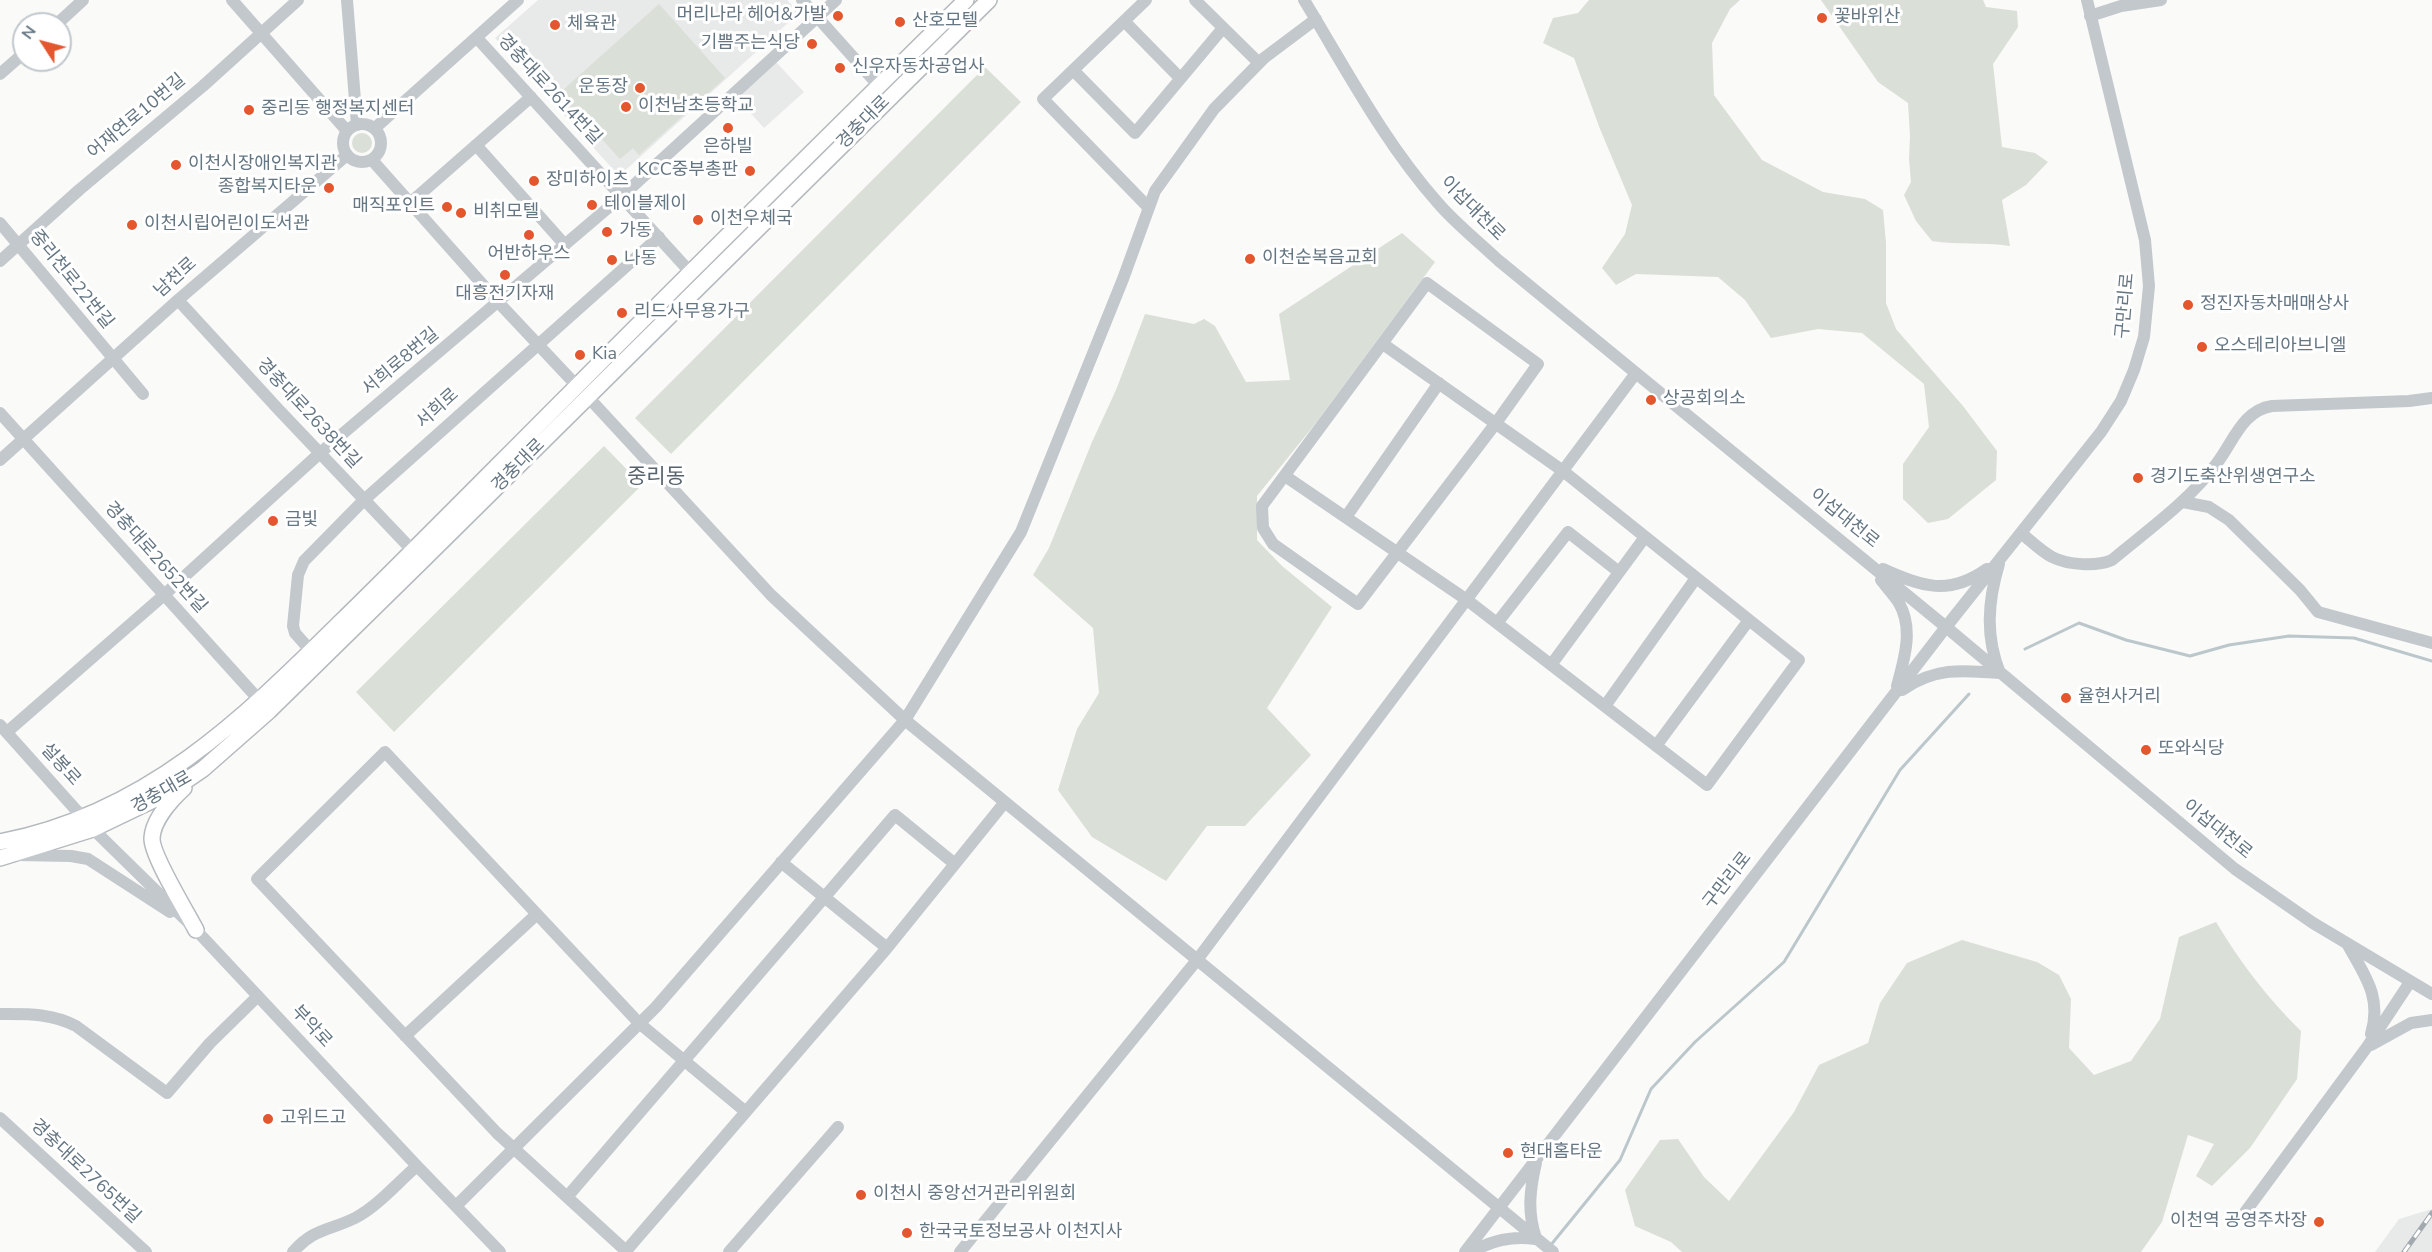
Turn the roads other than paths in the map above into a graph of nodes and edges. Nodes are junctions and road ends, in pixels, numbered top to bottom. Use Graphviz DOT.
graph roads {
  1 [pos="83,0"];
  2 [pos="232,0"];
  3 [pos="298,0"];
  4 [pos="347,0"];
  5 [pos="518,0"];
  6 [pos="802,0"];
  7 [pos="836,0"];
  8 [pos="966,0"];
  9 [pos="989,0"];
  10 [pos="1146,0"];
  11 [pos="1195,0"];
  12 [pos="1304,0"];
  13 [pos="2087,0"];
  14 [pos="2161,0"];
  15 [pos="70,12"];
  16 [pos="2091,16"];
  17 [pos="818,17"];
  18 [pos="1316,19"];
  19 [pos="1124,21"];
  20 [pos="1223,27"];
  21 [pos="261,33"];
  22 [pos="477,38"];
  23 [pos="1259,63"];
  24 [pos="12,64"];
  25 [pos="1073,70"];
  26 [pos="0,74"];
  27 [pos="1180,78"];
  28 [pos="879,86"];
  29 [pos="531,97"];
  30 [pos="352,128"];
  31 [pos="375,128"];
  32 [pos="476,145"];
  33 [pos="347,155"];
  34 [pos="372,160"];
  35 [pos="622,196"];
  36 [pos="410,203"];
  37 [pos="1149,208"];
  38 [pos="0,223"];
  39 [pos="659,237"];
  40 [pos="19,245"];
  41 [pos="565,245"];
  42 [pos="0,261"];
  43 [pos="691,273"];
  44 [pos="178,300"];
  45 [pos="499,303"];
  46 [pos="536,344"];
  47 [pos="1383,344"];
  48 [pos="113,360"];
  49 [pos="1636,373"];
  50 [pos="1439,383"];
  51 [pos="577,386"];
  52 [pos="143,394"];
  53 [pos="588,397"];
  54 [pos="2432,398"];
  55 [pos="0,413"];
  56 [pos="1496,423"];
  57 [pos="23,438"];
  58 [pos="320,453"];
  59 [pos="0,460"];
  60 [pos="1563,471"];
  61 [pos="1285,476"];
  62 [pos="364,500"];
  63 [pos="2183,502"];
  64 [pos="1346,517"];
  65 [pos="2021,533"];
  66 [pos="1646,537"];
  67 [pos="413,551"];
  68 [pos="1398,553"];
  69 [pos="2001,559"];
  70 [pos="1865,561"];
  71 [pos="1619,572"];
  72 [pos="1696,578"];
  73 [pos="164,595"];
  74 [pos="1467,600"];
  75 [pos="1749,620"];
  76 [pos="1497,623"];
  77 [pos="1946,627"];
  78 [pos="2432,644"];
  79 [pos="311,651"];
  80 [pos="1551,664"];
  81 [pos="2000,673"];
  82 [pos="1894,695"];
  83 [pos="260,701"];
  84 [pos="1605,706"];
  85 [pos="905,720"];
  86 [pos="3,728"];
  87 [pos="1656,746"];
  88 [pos="203,769"];
  89 [pos="1005,802"];
  90 [pos="88,824"];
  91 [pos="0,842"];
  92 [pos="6,856"];
  93 [pos="781,862"];
  94 [pos="955,864"];
  95 [pos="825,898"];
  96 [pos="537,914"];
  97 [pos="196,930"];
  98 [pos="2348,945"];
  99 [pos="887,948"];
  100 [pos="1197,960"];
  101 [pos="2410,982"];
  102 [pos="2432,994"];
  103 [pos="258,996"];
  104 [pos="0,1014"];
  105 [pos="2432,1020"];
  106 [pos="639,1023"];
  107 [pos="405,1036"];
  108 [pos="2367,1047"];
  109 [pos="684,1062"];
  110 [pos="746,1112"];
  111 [pos="0,1118"];
  112 [pos="838,1127"];
  113 [pos="514,1147"];
  114 [pos="1537,1158"];
  115 [pos="417,1166"];
  116 [pos="567,1197"];
  117 [pos="456,1206"];
  118 [pos="1499,1208"];
  119 [pos="2243,1215"];
  120 [pos="1536,1239"];
  121 [pos="146,1252"];
  122 [pos="293,1252"];
  123 [pos="501,1252"];
  124 [pos="729,1252"];
  125 [pos="960,1252"];
  126 [pos="1465,1252"];
  127 [pos="1472,1252"];
  128 [pos="1552,1252"];
  1 -- 15 [label="street"];
  2 -- 21 [label="street"];
  3 -- 21 [label="street, 어재연로10번길"];
  4 -- 30 [label="street"];
  5 -- 22 [label="street"];
  6 -- 17 [label="street"];
  7 -- 17 [label="street, 서희로8번길"];
  8 -- 28 [label="main road, 경충대로"];
  9 -- 53 [label="main road, 경충대로"];
  10 -- 19 [label="street"];
  11 -- 20 [label="street"];
  12 -- 18 [label="street, 이섭대천로"];
  13 -- 16 [label="street, 구만리로"];
  14 -- 16 [label="street"];
  16 -- 65 [label="street, 구만리로"];
  17 -- 28 [label="street"];
  17 -- 35 [label="street, 서희로8번길"];
  18 -- 23 [label="street"];
  18 -- 49 [label="street, 이섭대천로"];
  19 -- 25 [label="street"];
  19 -- 27 [label="street"];
  20 -- 23 [label="street"];
  20 -- 27 [label="street"];
  21 -- 30 [label="street"];
  21 -- 40 [label="street, 어재연로10번길"];
  22 -- 29 [label="street, 경충대로2614번길"];
  22 -- 31 [label="street"];
  23 -- 37 [label="street"];
  24 -- 26 [label="street"];
  25 -- 27 [label="street"];
  25 -- 37 [label="street"];
  28 -- 43 [label="main road, 경충대로"];
  29 -- 32 [label="street"];
  29 -- 35 [label="street, 경충대로2614번길"];
  30 -- 31 [label="street"];
  30 -- 33 [label="street"];
  31 -- 34 [label="street"];
  32 -- 36 [label="street"];
  32 -- 41 [label="street"];
  33 -- 34 [label="street"];
  33 -- 44 [label="street, 남천로"];
  34 -- 36 [label="street"];
  35 -- 39 [label="street, 경충대로2614번길"];
  35 -- 41 [label="street, 서희로8번길"];
  36 -- 45 [label="street"];
  37 -- 85 [label="street"];
  38 -- 40 [label="street, 중리천로22번길"];
  39 -- 43 [label="street, 경충대로2614번길"];
  39 -- 46 [label="street, 서희로"];
  40 -- 42 [label="street, 어재연로10번길"];
  40 -- 48 [label="street, 중리천로22번길"];
  41 -- 45 [label="street, 서희로8번길"];
  43 -- 51 [label="main road, 경충대로"];
  44 -- 48 [label="street, 남천로"];
  44 -- 58 [label="street, 경충대로2638번길"];
  45 -- 46 [label="street"];
  45 -- 58 [label="street, 서희로8번길"];
  46 -- 51 [label="street"];
  46 -- 62 [label="street, 서희로"];
  47 -- 50 [label="street"];
  47 -- 56 [label="street"];
  47 -- 61 [label="street"];
  48 -- 52 [label="street"];
  48 -- 57 [label="street, 남천로"];
  49 -- 60 [label="street"];
  49 -- 70 [label="street, 이섭대천로"];
  50 -- 56 [label="street"];
  50 -- 64 [label="street"];
  51 -- 53 [label="main road"];
  51 -- 67 [label="main road, 경충대로"];
  53 -- 85 [label="street"];
  53 -- 88 [label="main road, 경충대로"];
  54 -- 63 [label="street"];
  55 -- 57 [label="street, 경충대로2652번길"];
  56 -- 60 [label="street"];
  56 -- 68 [label="street"];
  57 -- 59 [label="street, 남천로"];
  57 -- 73 [label="street, 경충대로2652번길"];
  58 -- 62 [label="street, 경충대로2638번길"];
  58 -- 73 [label="street, 서희로8번길"];
  60 -- 66 [label="street"];
  60 -- 74 [label="street"];
  61 -- 64 [label="street"];
  61 -- 68 [label="street"];
  62 -- 67 [label="street, 경충대로2638번길"];
  62 -- 79 [label="street"];
  63 -- 65 [label="street"];
  63 -- 78 [label="street"];
  64 -- 68 [label="street"];
  65 -- 69 [label="street, 구만리로"];
  66 -- 71 [label="street"];
  66 -- 72 [label="street"];
  67 -- 79 [label="main road, 경충대로"];
  68 -- 74 [label="street"];
  69 -- 70 [label="street"];
  69 -- 77 [label="street, 구만리로"];
  69 -- 81 [label="street"];
  70 -- 77 [label="street, 이섭대천로"];
  70 -- 82 [label="street"];
  71 -- 76 [label="street"];
  71 -- 80 [label="street"];
  72 -- 75 [label="street"];
  72 -- 84 [label="street"];
  73 -- 83 [label="street, 경충대로2652번길"];
  73 -- 86 [label="street, 서희로8번길"];
  74 -- 76 [label="street"];
  74 -- 100 [label="street"];
  75 -- 87 [label="street"];
  75 -- 87 [label="street"];
  76 -- 80 [label="street"];
  77 -- 81 [label="street, 이섭대천로"];
  77 -- 82 [label="street, 구만리로"];
  79 -- 83 [label="main road, 경충대로"];
  80 -- 84 [label="street"];
  81 -- 82 [label="street"];
  81 -- 98 [label="street, 이섭대천로"];
  82 -- 114 [label="street, 구만리로"];
  83 -- 90 [label="main road, 경충대로"];
  84 -- 87 [label="street"];
  85 -- 89 [label="street"];
  85 -- 93 [label="street"];
  86 -- 90 [label="street, 설봉로"];
  88 -- 90 [label="main road, 경충대로"];
  88 -- 97 [label="main road"];
  89 -- 94 [label="street"];
  89 -- 100 [label="street"];
  90 -- 91 [label="main road, 경충대로"];
  90 -- 92 [label="main road, 경충대로"];
  90 -- 97 [label="street, 부악로"];
  92 -- 97 [label="street"];
  93 -- 95 [label="street"];
  93 -- 106 [label="street"];
  94 -- 95 [label="street"];
  94 -- 99 [label="street"];
  95 -- 99 [label="street"];
  95 -- 109 [label="street"];
  96 -- 106 [label="street"];
  96 -- 107 [label="street"];
  96 -- 107 [label="street"];
  97 -- 103 [label="street, 부악로"];
  98 -- 101 [label="street, 이섭대천로"];
  98 -- 108 [label="street"];
  99 -- 110 [label="street"];
  100 -- 118 [label="street"];
  100 -- 125 [label="street"];
  101 -- 102 [label="street, 이섭대천로"];
  101 -- 108 [label="street"];
  103 -- 104 [label="street"];
  103 -- 115 [label="street, 부악로"];
  105 -- 108 [label="street"];
  106 -- 109 [label="street"];
  106 -- 113 [label="street"];
  107 -- 113 [label="street"];
  108 -- 119 [label="street"];
  109 -- 110 [label="street"];
  109 -- 116 [label="street"];
  110 -- 116 [label="street"];
  111 -- 121 [label="street, 경충대로2765번길"];
  112 -- 124 [label="street"];
  113 -- 116 [label="street"];
  113 -- 117 [label="street"];
  114 -- 118 [label="street, 구만리로"];
  114 -- 120 [label="street"];
  115 -- 117 [label="street, 부악로"];
  115 -- 122 [label="street"];
  117 -- 123 [label="street, 부악로"];
  118 -- 120 [label="street"];
  118 -- 126 [label="street, 구만리로"];
  120 -- 127 [label="street"];
  120 -- 128 [label="street"];
}
